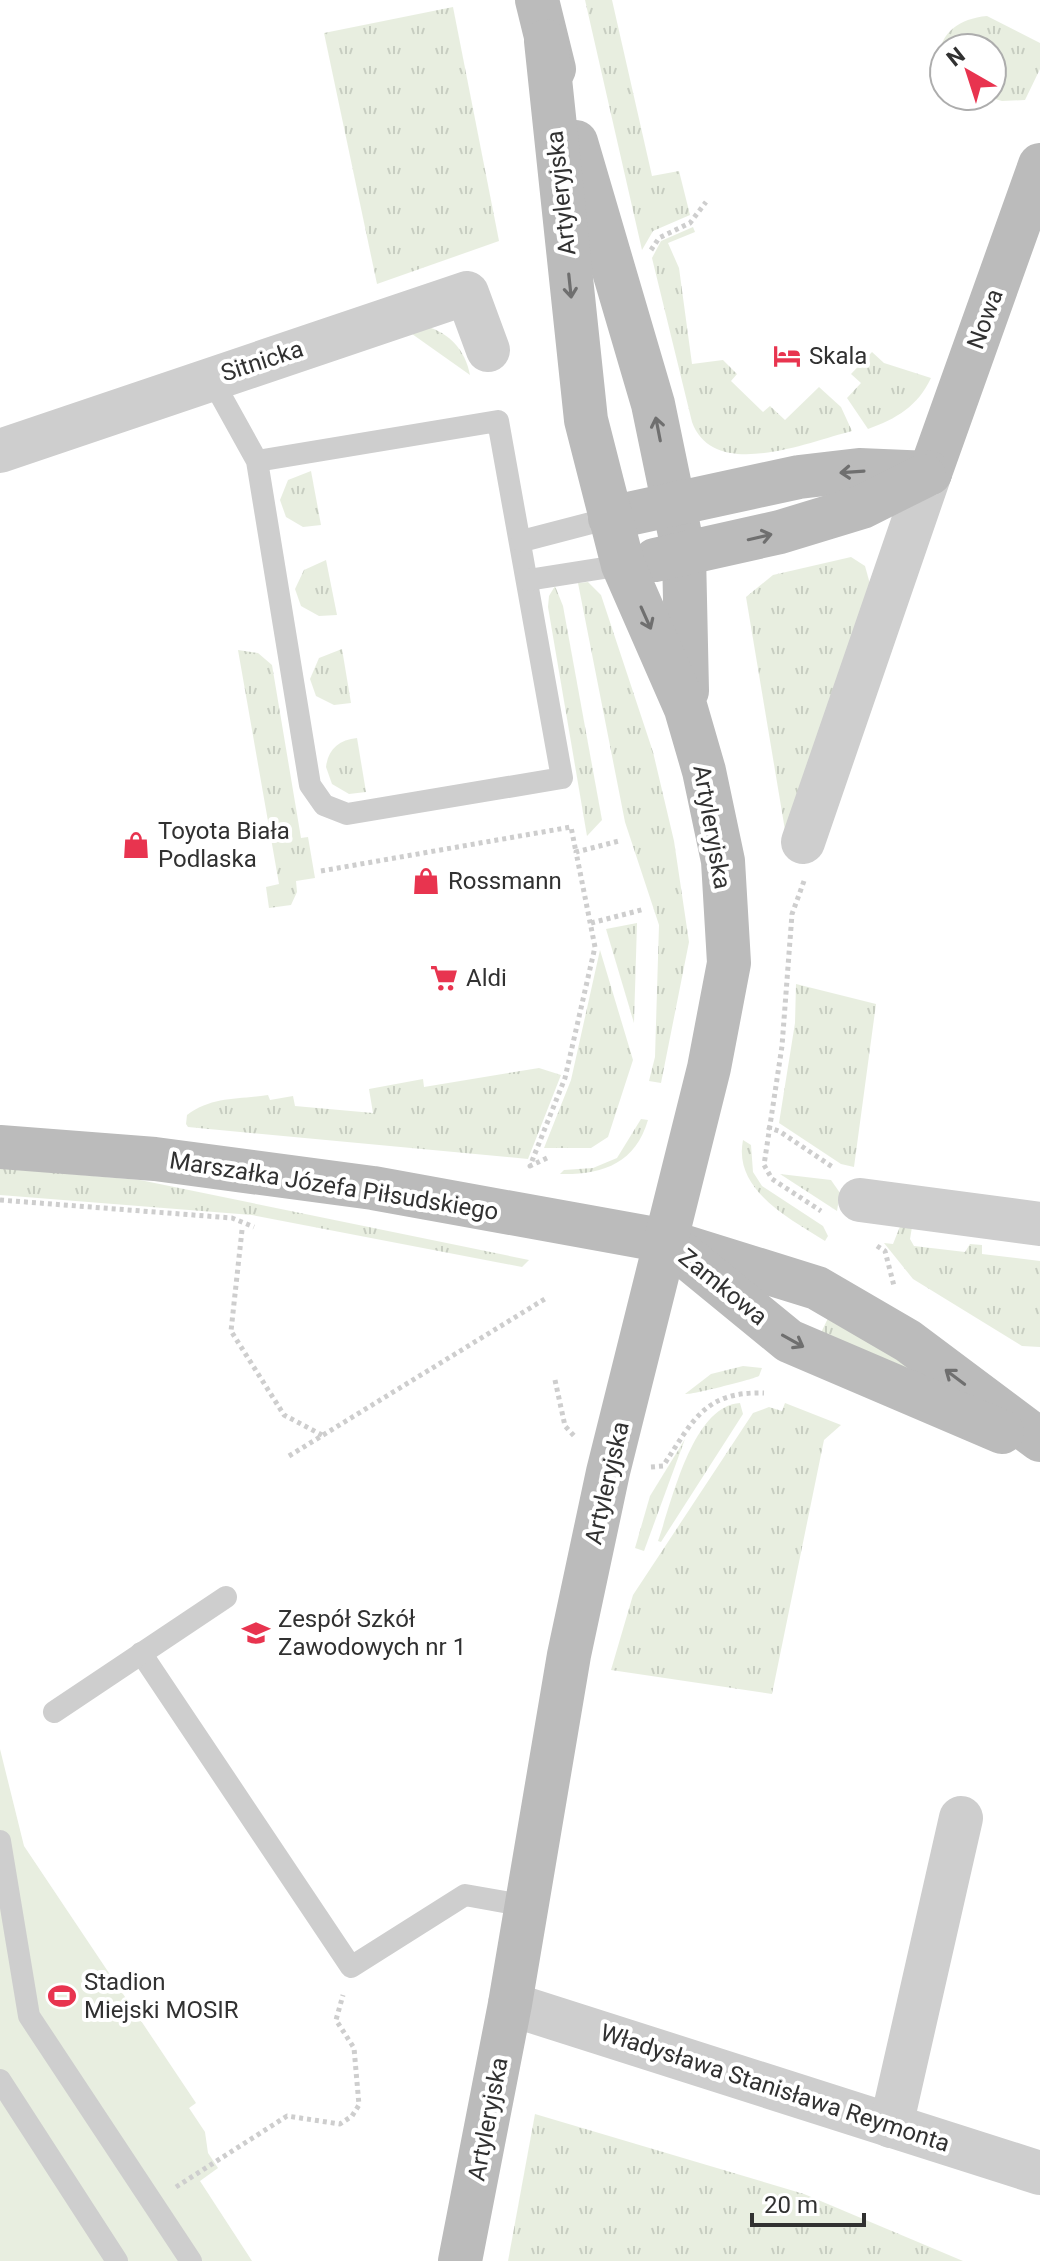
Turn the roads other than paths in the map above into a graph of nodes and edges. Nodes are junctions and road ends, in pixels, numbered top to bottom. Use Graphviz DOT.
graph roads {
  1 [pos="541,21"];
  2 [pos="1040,165"];
  3 [pos="488,350"];
  4 [pos="211,378"];
  5 [pos="0,451"];
  6 [pos="257,461"];
  7 [pos="930,473"];
  8 [pos="672,506"];
  9 [pos="610,518"];
  10 [pos="522,541"];
  11 [pos="684,554"];
  12 [pos="623,565"];
  13 [pos="528,580"];
  14 [pos="686,709"];
  15 [pos="803,842"];
  16 [pos="0,1147"];
  17 [pos="842,1207"];
  18 [pos="1040,1224"];
  19 [pos="666,1241"];
  20 [pos="1040,1440"];
  21 [pos="1040,1449"];
  22 [pos="226,1597"];
  23 [pos="141,1653"];
  24 [pos="54,1712"];
  25 [pos="961,1818"];
  26 [pos="0,1841"];
  27 [pos="527,1906"];
  28 [pos="510,2004"];
  29 [pos="0,2080"];
  30 [pos="891,2126"];
  31 [pos="1040,2173"];
  32 [pos="117,2261"];
  33 [pos="191,2261"];
  34 [pos="460,2261"];
  8 -- 1 [label="main road, Artyleryjska, one-way"];
  1 -- 9 [label="main road, Artyleryjska, one-way"];
  2 -- 7 [label="main road, Nowa"];
  3 -- 4 [label="street, Sitnicka"];
  4 -- 5 [label="street, Sitnicka"];
  4 -- 6 [label="lane"];
  6 -- 10 [label="lane"];
  6 -- 13 [label="lane"];
  7 -- 8 [label="main road, one-way"];
  11 -- 7 [label="main road, one-way"];
  7 -- 15 [label="street"];
  8 -- 9 [label="main road"];
  8 -- 11 [label="main road, Artyleryjska"];
  9 -- 10 [label="lane"];
  9 -- 12 [label="main road, Artyleryjska"];
  10 -- 13 [label="lane"];
  11 -- 12 [label="main road"];
  11 -- 14 [label="main road, Artyleryjska"];
  12 -- 13 [label="lane"];
  12 -- 14 [label="main road, Artyleryjska, one-way"];
  14 -- 19 [label="main road, Artyleryjska"];
  16 -- 19 [label="main road, Marszałka Józefa Piłsudskiego"];
  17 -- 18 [label="street"];
  20 -- 19 [label="main road, Zamkowa, one-way"];
  19 -- 21 [label="main road, Zamkowa, one-way"];
  19 -- 27 [label="main road, Artyleryjska"];
  22 -- 23 [label="lane"];
  23 -- 24 [label="lane"];
  23 -- 27 [label="lane"];
  25 -- 30 [label="street"];
  26 -- 33 [label="lane"];
  27 -- 28 [label="main road, Artyleryjska"];
  28 -- 30 [label="street, Władysława Stanisława Reymonta"];
  28 -- 34 [label="main road, Artyleryjska"];
  29 -- 32 [label="lane"];
  30 -- 31 [label="street, Władysława Stanisława Reymonta"];
}
